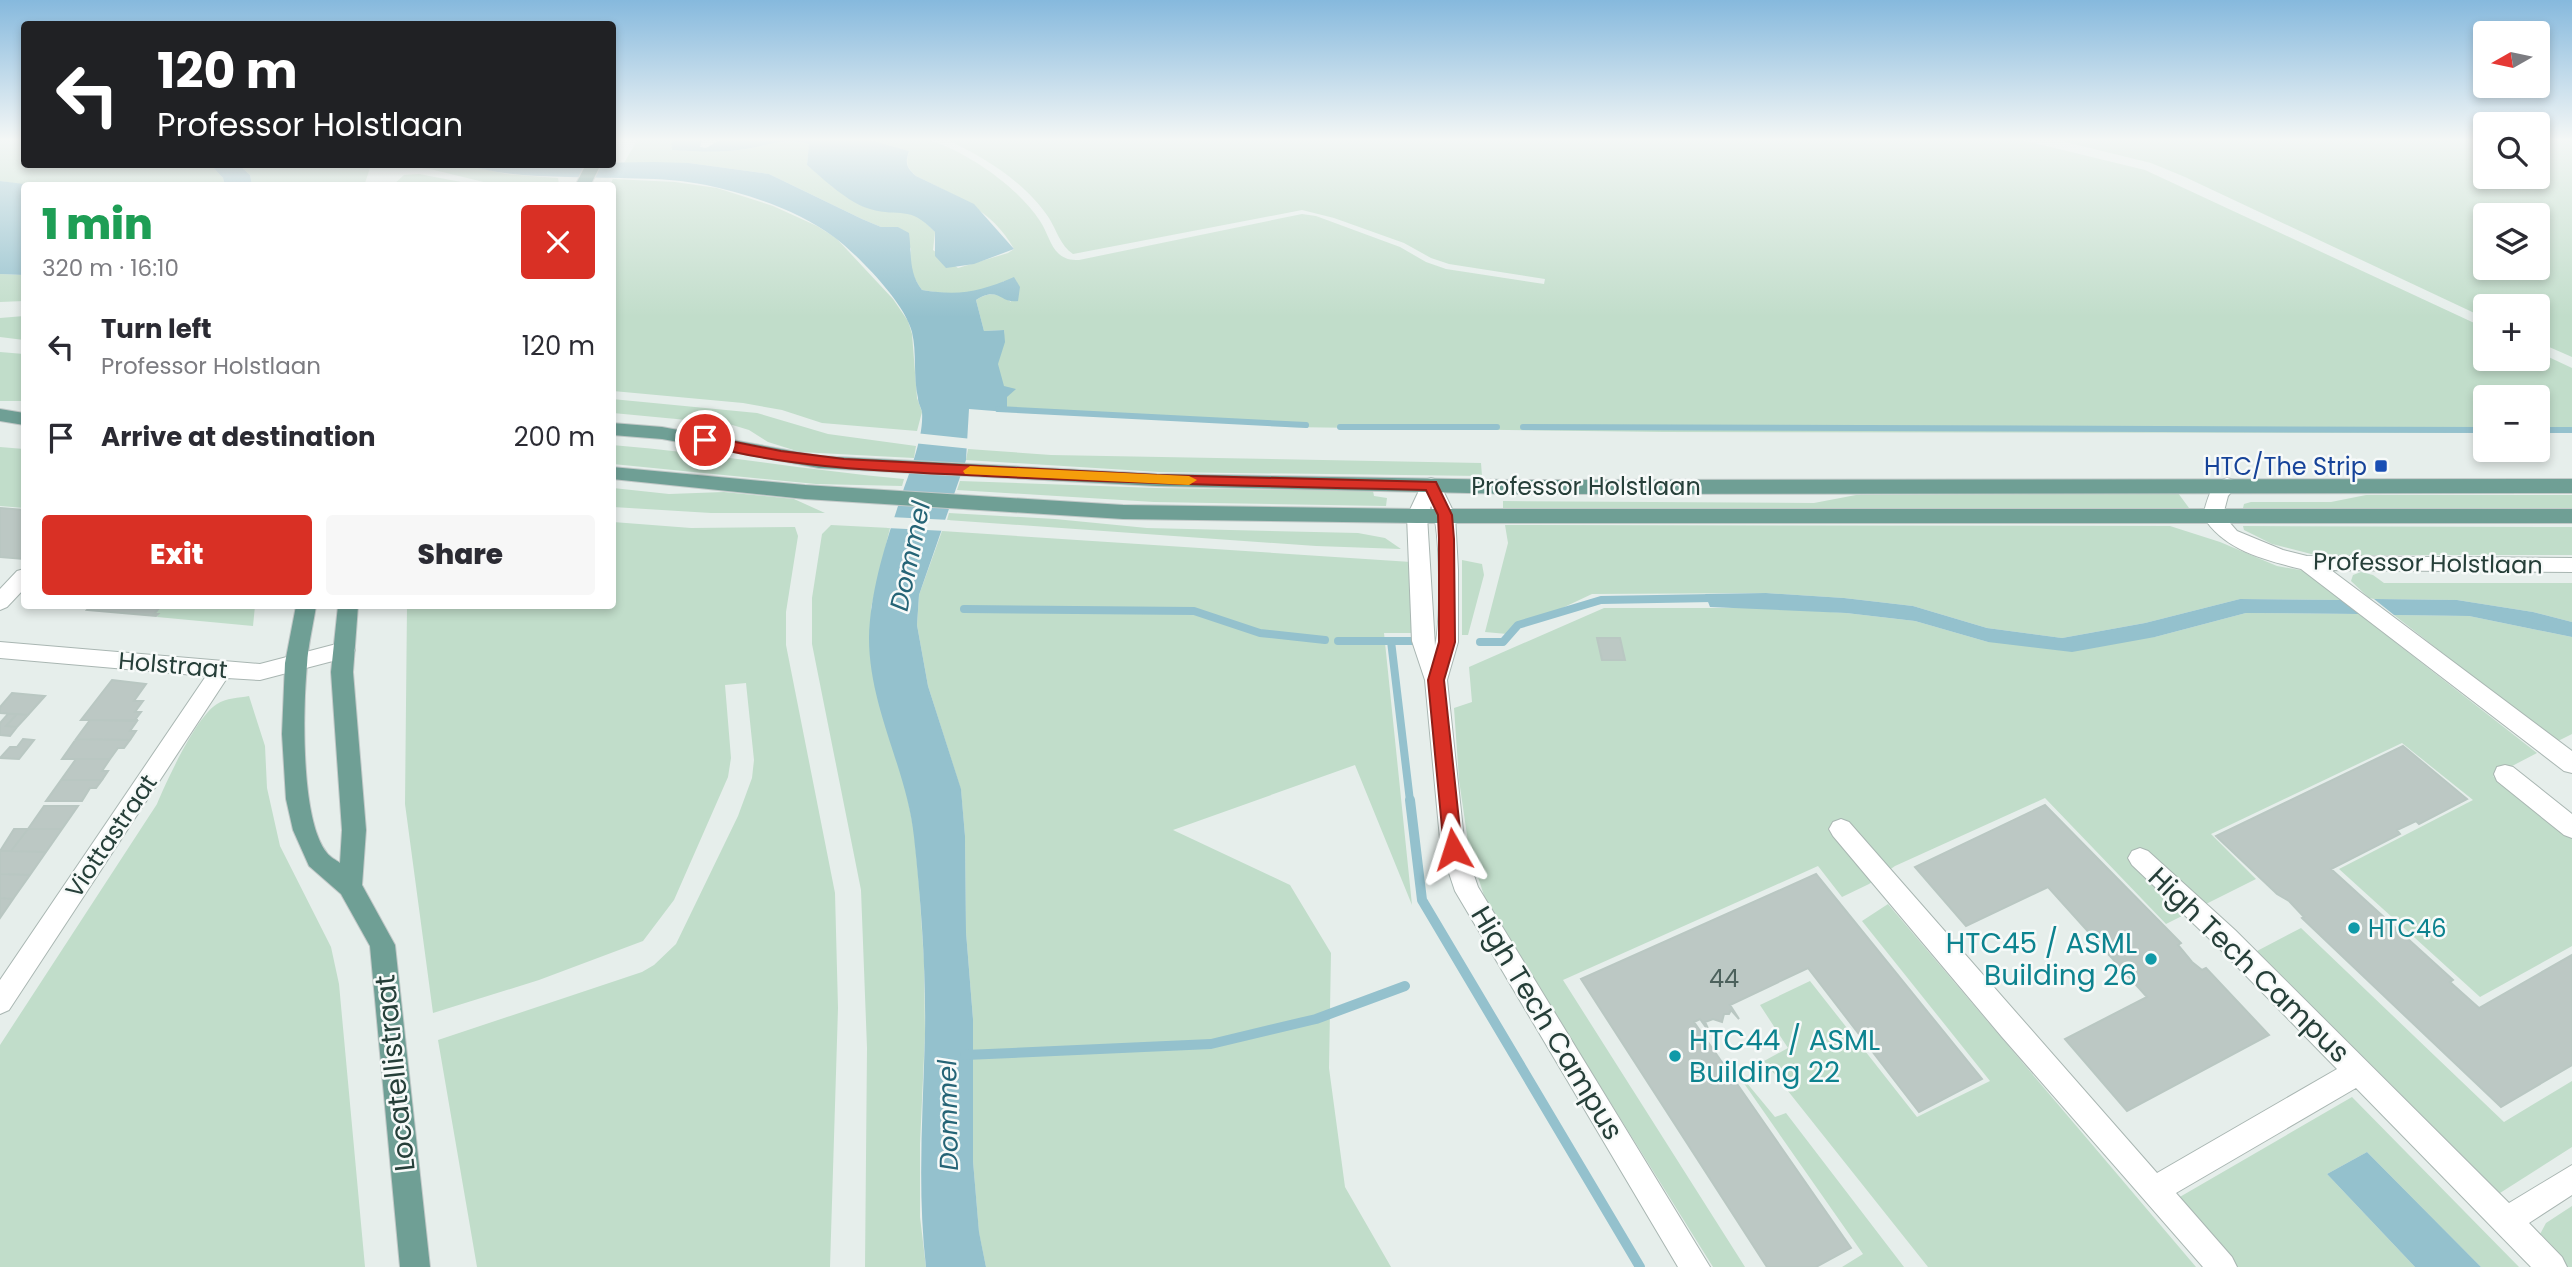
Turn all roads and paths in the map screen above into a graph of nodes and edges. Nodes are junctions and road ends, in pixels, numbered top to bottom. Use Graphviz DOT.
graph roads {
  1 [pos="21,405"];
  2 [pos="0,408"];
  3 [pos="0,415"];
  4 [pos="21,418"];
  5 [pos="616,429"];
  6 [pos="616,472"];
  7 [pos="1431,485"];
  8 [pos="2227,485"];
  9 [pos="2572,486"];
  10 [pos="1445,515"];
  11 [pos="1417,516"];
  12 [pos="2213,516"];
  13 [pos="2572,516"];
  14 [pos="2307,563"];
  15 [pos="2572,565"];
  16 [pos="21,579"];
  17 [pos="0,602"];
  18 [pos="305,609"];
  19 [pos="348,609"];
  20 [pos="0,650"];
  21 [pos="344,650"];
  22 [pos="296,663"];
  23 [pos="221,670"];
  24 [pos="1436,680"];
  25 [pos="2572,764"];
  26 [pos="2505,774"];
  27 [pos="2572,828"];
  28 [pos="1841,829"];
  29 [pos="2140,858"];
  30 [pos="350,886"];
  31 [pos="0,1002"];
  32 [pos="2359,1072"];
  33 [pos="2572,1179"];
  34 [pos="2153,1191"];
  35 [pos="2507,1221"];
  36 [pos="415,1267"];
  37 [pos="1695,1267"];
  38 [pos="2222,1267"];
  39 [pos="2552,1267"];
  1 -- 2 [label="main road"];
  3 -- 4 [label="main road"];
  5 -- 7 [label="main road, Professor Holstlaan"];
  6 -- 11 [label="main road, Professor Holstlaan"];
  7 -- 8 [label="main road, Professor Holstlaan"];
  7 -- 10 [label="street, High Tech Campus"];
  7 -- 11 [label="street, High Tech Campus"];
  8 -- 9 [label="main road, Professor Holstlaan"];
  8 -- 12 [label="street"];
  10 -- 11 [label="main road, Professor Holstlaan"];
  10 -- 12 [label="main road, Professor Holstlaan"];
  10 -- 24 [label="street, High Tech Campus"];
  11 -- 24 [label="street, High Tech Campus"];
  12 -- 13 [label="main road, Professor Holstlaan"];
  12 -- 14 [label="street, Professor Holstlaan"];
  14 -- 15 [label="street, Professor Holstlaan"];
  14 -- 25 [label="street"];
  16 -- 17 [label="street"];
  18 -- 22 [label="main road, Locatellistraat"];
  19 -- 21 [label="main road"];
  20 -- 23 [label="street, Holstraat"];
  21 -- 22 [label="street, Holstraat"];
  21 -- 30 [label="main road"];
  22 -- 23 [label="street, Holstraat"];
  22 -- 30 [label="main road, Locatellistraat"];
  23 -- 31 [label="street, Viottastraat"];
  24 -- 37 [label="street, High Tech Campus"];
  26 -- 27 [label="street"];
  28 -- 34 [label="street"];
  29 -- 32 [label="street, High Tech Campus"];
  30 -- 36 [label="main road, Locatellistraat"];
  32 -- 34 [label="street, High Tech Campus"];
  32 -- 35 [label="street, High Tech Campus"];
  33 -- 35 [label="street"];
  34 -- 38 [label="street"];
  35 -- 39 [label="street, High Tech Campus"];
}
